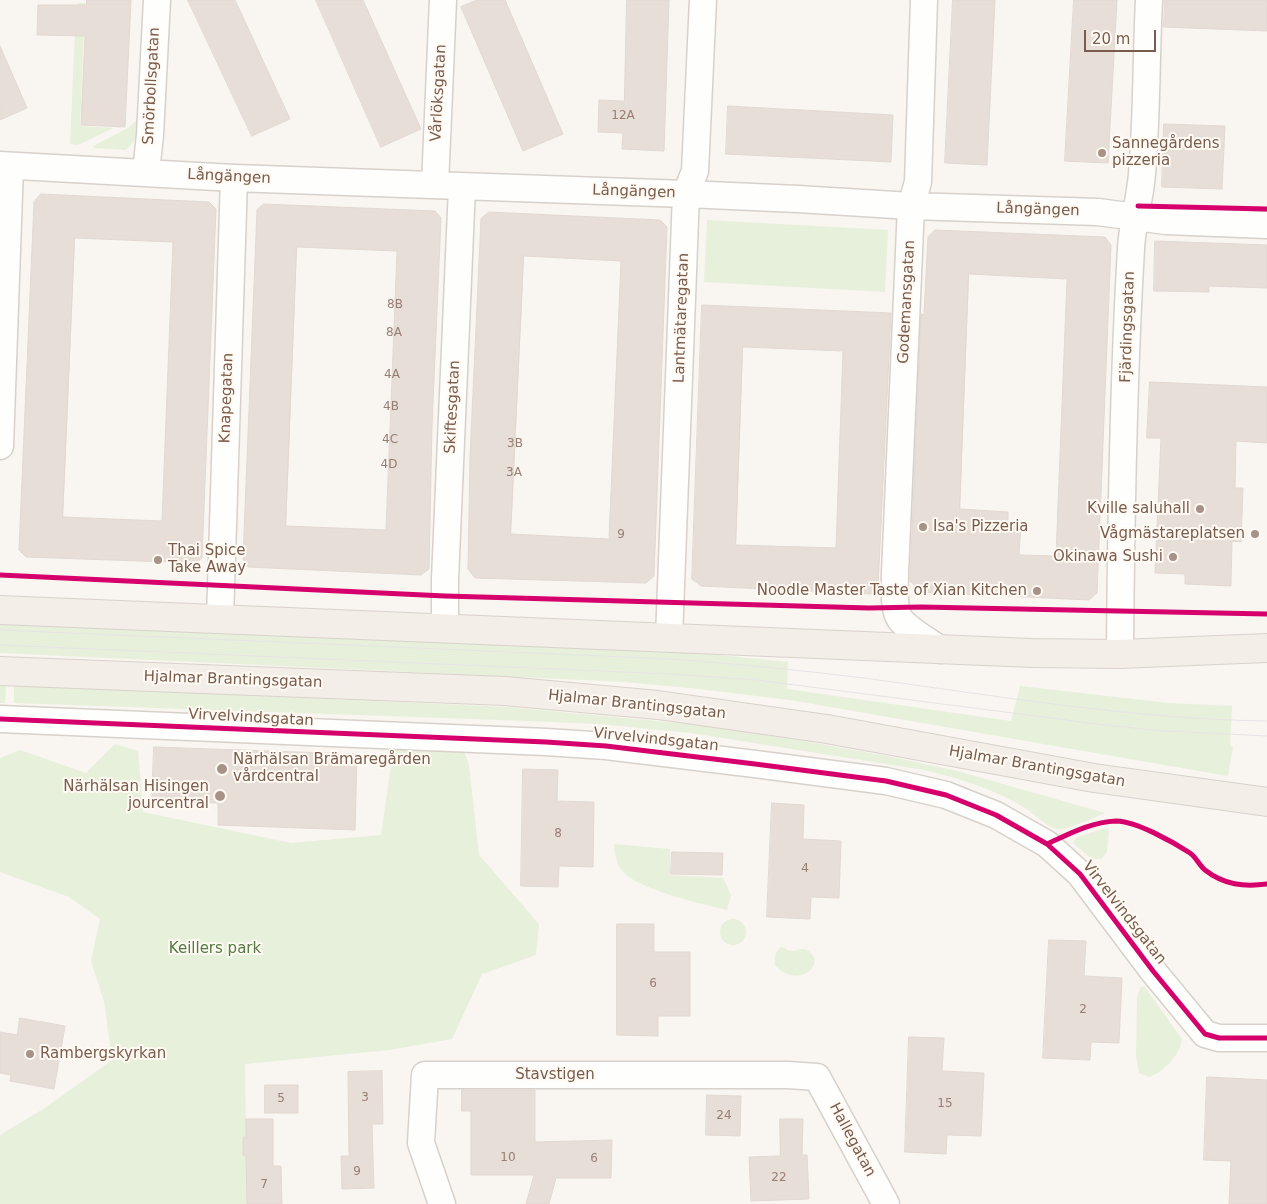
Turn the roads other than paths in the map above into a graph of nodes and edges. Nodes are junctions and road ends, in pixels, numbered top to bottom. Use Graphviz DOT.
graph roads {
  1 [pos="156,0"];
  2 [pos="443,0"];
  3 [pos="703,0"];
  4 [pos="924,0"];
  5 [pos="1149,0"];
  6 [pos="5,165"];
  7 [pos="146,172"];
  8 [pos="234,178"];
  9 [pos="435,185"];
  10 [pos="462,187"];
  11 [pos="686,194"];
  12 [pos="911,206"];
  13 [pos="1134,217"];
  14 [pos="1267,225"];
  15 [pos="0,446"];
  16 [pos="0,610"];
  17 [pos="220,619"];
  18 [pos="445,628"];
  19 [pos="669,638"];
  20 [pos="1267,648"];
  21 [pos="941,650"];
  22 [pos="1120,654"];
  23 [pos="0,671"];
  24 [pos="0,720"];
  25 [pos="1267,802"];
  26 [pos="1267,1038"];
  27 [pos="817,1077"];
  28 [pos="442,1204"];
  29 [pos="886,1204"];
  1 -- 7 [label="street, Smörbollsgatan"];
  2 -- 9 [label="street, Vårlöksgatan"];
  3 -- 11 [label="street, Lantmätaregatan"];
  4 -- 12 [label="street, Godemansgatan"];
  5 -- 13 [label="street, Fjärdingsgatan"];
  6 -- 7 [label="street, Långängen"];
  6 -- 15 [label="street"];
  7 -- 8 [label="street, Långängen"];
  8 -- 9 [label="street, Långängen"];
  8 -- 17 [label="street, Knapegatan"];
  9 -- 10 [label="street, Långängen"];
  10 -- 11 [label="street, Långängen"];
  10 -- 18 [label="street, Skiftesgatan"];
  11 -- 12 [label="street, Långängen"];
  11 -- 19 [label="street, Lantmätaregatan"];
  12 -- 13 [label="street, Långängen"];
  12 -- 21 [label="street, Godemansgatan"];
  13 -- 14 [label="street, Långängen"];
  13 -- 22 [label="street, Fjärdingsgatan"];
  16 -- 17 [label="main road"];
  17 -- 18 [label="main road"];
  18 -- 19 [label="main road"];
  19 -- 21 [label="main road"];
  20 -- 22 [label="main road"];
  21 -- 22 [label="main road"];
  23 -- 25 [label="main road, Hjalmar Brantingsgatan"];
  24 -- 26 [label="street, Virvelvindsgatan"];
  27 -- 28 [label="street, Stavstigen"];
  27 -- 29 [label="street, Hallegatan"];
}
